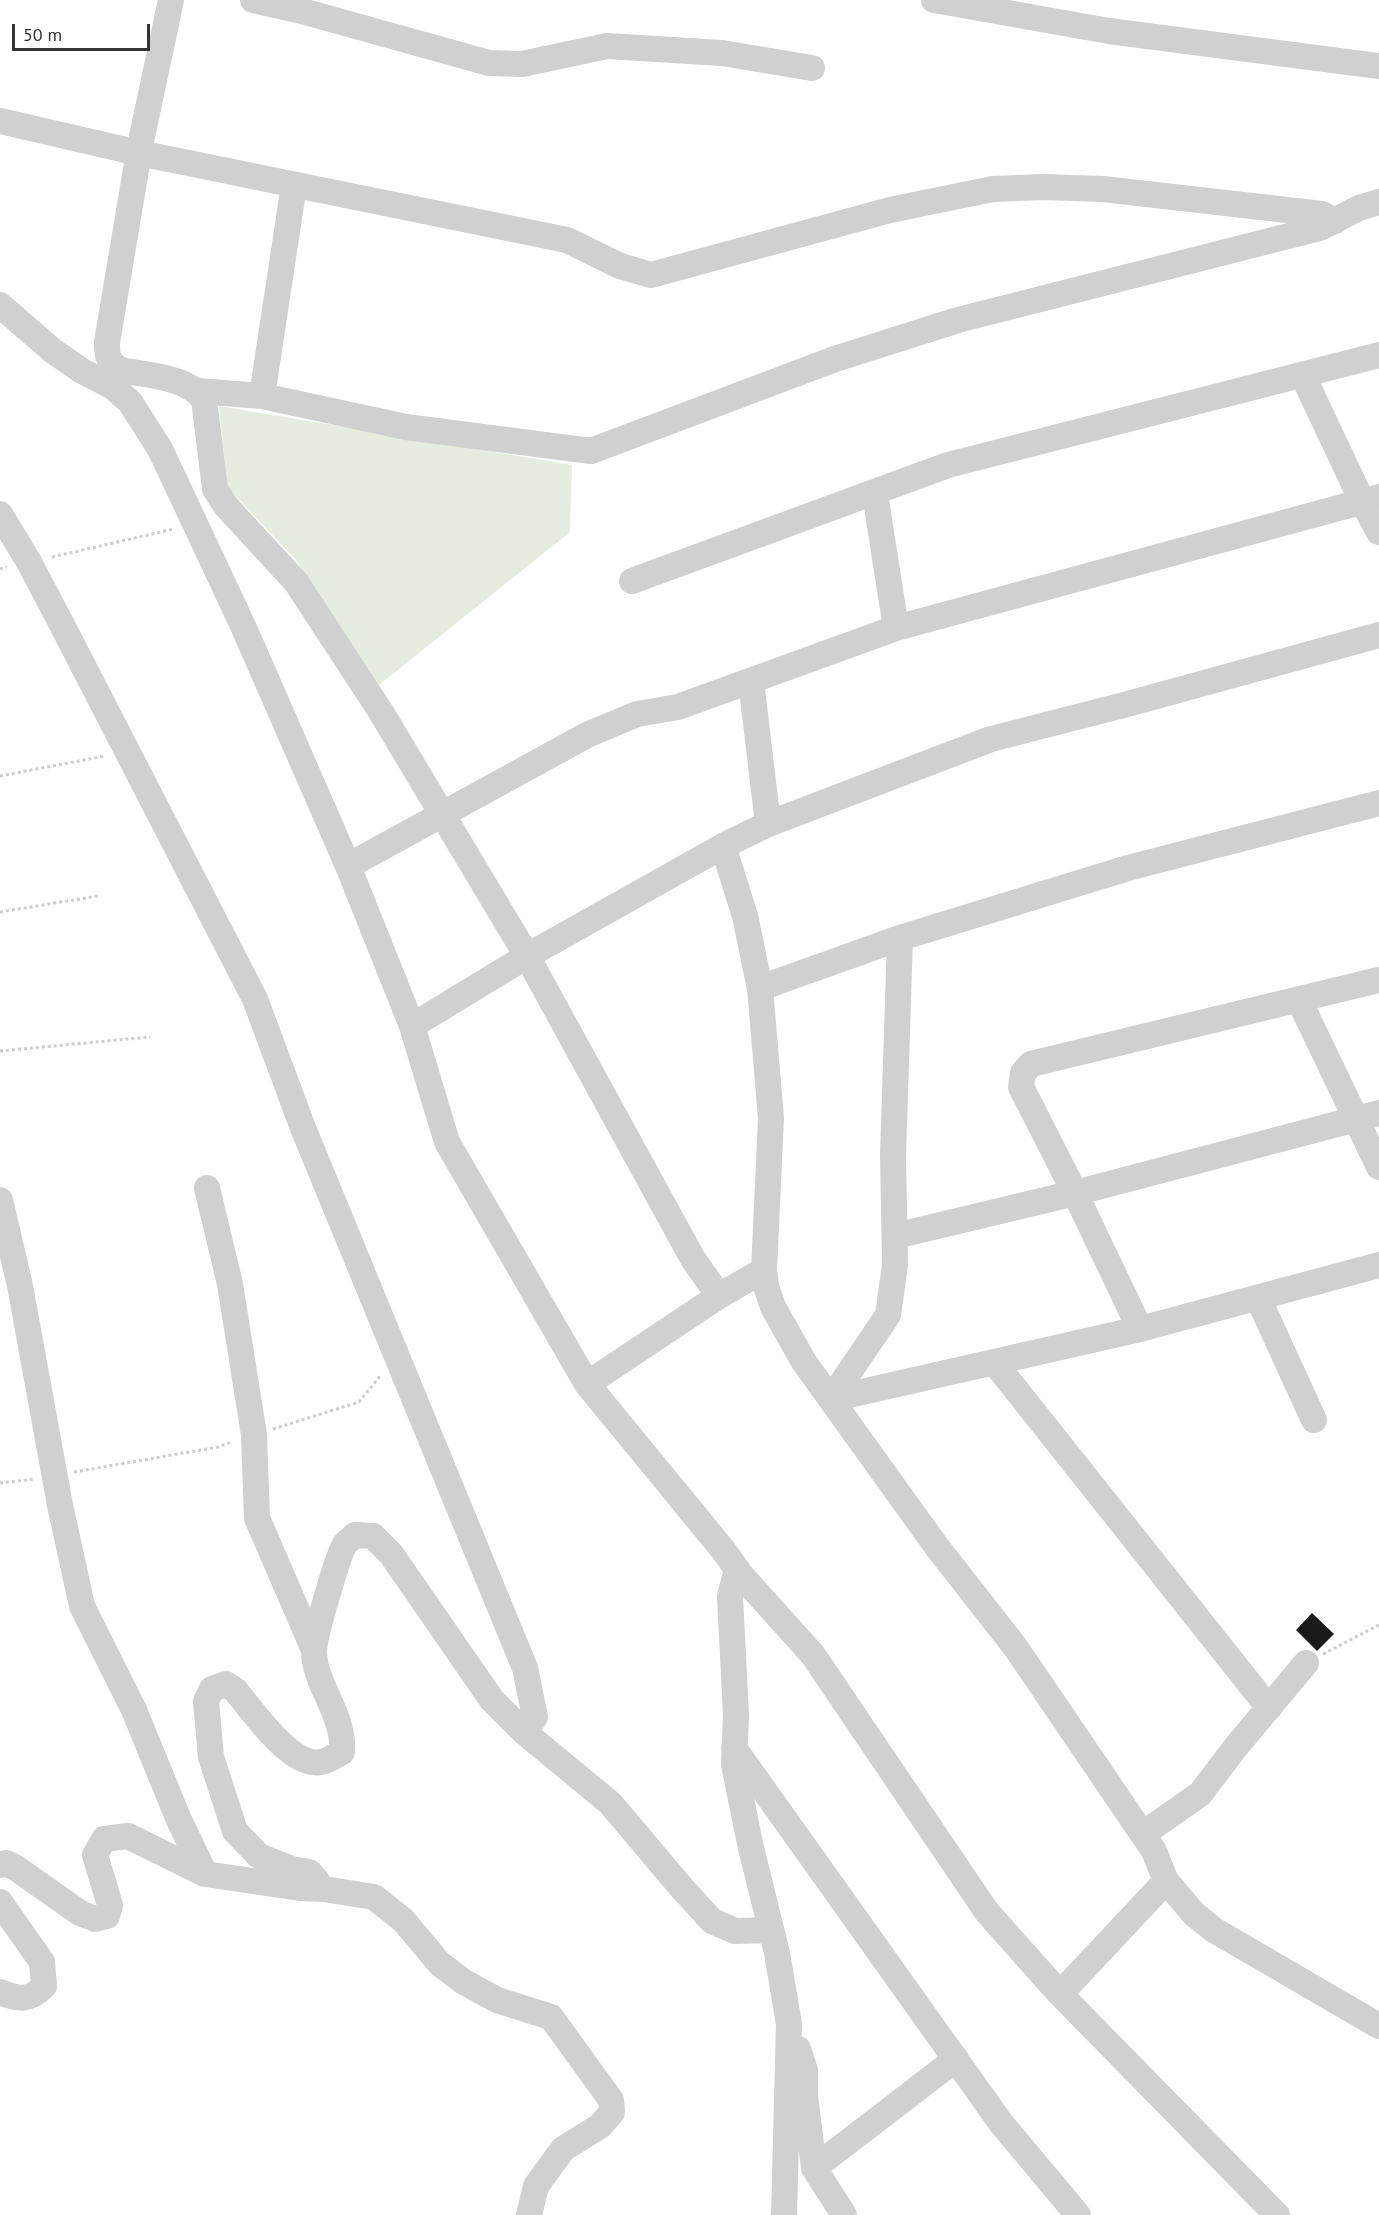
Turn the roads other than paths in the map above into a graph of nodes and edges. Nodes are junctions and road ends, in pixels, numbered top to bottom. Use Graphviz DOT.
graph roads {
  1 [pos="171,0"];
  2 [pos="253,0"];
  3 [pos="934,0"];
  4 [pos="303,5"];
  5 [pos="1379,66"];
  6 [pos="812,68"];
  7 [pos="0,121"];
  8 [pos="139,153"];
  9 [pos="294,185"];
  10 [pos="1379,202"];
  11 [pos="1335,221"];
  12 [pos="0,304"];
  13 [pos="1379,355"];
  14 [pos="1303,376"];
  15 [pos="117,379"];
  16 [pos="198,392"];
  17 [pos="262,396"];
  18 [pos="875,494"];
  19 [pos="1370,499"];
  20 [pos="0,514"];
  21 [pos="1379,532"];
  22 [pos="632,581"];
  23 [pos="896,628"];
  24 [pos="1379,635"];
  25 [pos="751,681"];
  26 [pos="1379,803"];
  27 [pos="442,814"];
  28 [pos="768,824"];
  29 [pos="723,846"];
  30 [pos="348,866"];
  31 [pos="900,938"];
  32 [pos="527,956"];
  33 [pos="1379,980"];
  34 [pos="760,988"];
  35 [pos="1299,1000"];
  36 [pos="412,1026"];
  37 [pos="1367,1115"];
  38 [pos="1379,1167"];
  39 [pos="207,1188"];
  40 [pos="1075,1192"];
  41 [pos="0,1200"];
  42 [pos="895,1236"];
  43 [pos="1379,1265"];
  44 [pos="764,1270"];
  45 [pos="719,1296"];
  46 [pos="1258,1298"];
  47 [pos="1140,1329"];
  48 [pos="994,1362"];
  49 [pos="587,1384"];
  50 [pos="831,1399"];
  51 [pos="1314,1420"];
  52 [pos="737,1569"];
  53 [pos="314,1650"];
  54 [pos="1306,1663"];
  55 [pos="1269,1708"];
  56 [pos="524,1732"];
  57 [pos="734,1748"];
  58 [pos="1143,1834"];
  59 [pos="0,1865"];
  60 [pos="205,1874"];
  61 [pos="1166,1881"];
  62 [pos="313,1888"];
  63 [pos="0,1902"];
  64 [pos="771,1930"];
  65 [pos="0,1992"];
  66 [pos="1060,1994"];
  67 [pos="789,2024"];
  68 [pos="1379,2026"];
  69 [pos="956,2059"];
  70 [pos="814,2168"];
  71 [pos="529,2215"];
  72 [pos="784,2215"];
  73 [pos="844,2215"];
  74 [pos="1078,2215"];
  75 [pos="1277,2215"];
  1 -- 8 [label="street"];
  2 -- 4 [label="street"];
  3 -- 5 [label="street"];
  4 -- 6 [label="street"];
  7 -- 8 [label="street"];
  8 -- 9 [label="street"];
  8 -- 15 [label="street"];
  9 -- 11 [label="street"];
  9 -- 17 [label="street"];
  10 -- 11 [label="street"];
  11 -- 17 [label="street"];
  12 -- 15 [label="street"];
  13 -- 14 [label="street"];
  14 -- 18 [label="street"];
  14 -- 19 [label="street"];
  15 -- 16 [label="street"];
  15 -- 30 [label="street"];
  16 -- 17 [label="street"];
  16 -- 27 [label="street"];
  18 -- 22 [label="street"];
  18 -- 23 [label="street"];
  19 -- 21 [label="street"];
  19 -- 23 [label="street"];
  20 -- 56 [label="street"];
  23 -- 25 [label="street"];
  24 -- 28 [label="street"];
  25 -- 27 [label="street"];
  25 -- 28 [label="street"];
  26 -- 31 [label="street"];
  27 -- 30 [label="street"];
  27 -- 32 [label="street"];
  28 -- 29 [label="street"];
  29 -- 32 [label="street"];
  29 -- 34 [label="street"];
  30 -- 36 [label="street"];
  31 -- 34 [label="street"];
  31 -- 42 [label="street"];
  32 -- 36 [label="street"];
  32 -- 45 [label="street"];
  33 -- 35 [label="street"];
  34 -- 44 [label="street"];
  35 -- 37 [label="street"];
  35 -- 40 [label="street"];
  36 -- 49 [label="street"];
  37 -- 38 [label="street"];
  37 -- 40 [label="street"];
  39 -- 53 [label="street"];
  40 -- 42 [label="street"];
  40 -- 47 [label="street"];
  41 -- 60 [label="street"];
  42 -- 50 [label="street"];
  43 -- 46 [label="street"];
  44 -- 45 [label="street"];
  44 -- 50 [label="street"];
  45 -- 49 [label="street"];
  46 -- 47 [label="street"];
  46 -- 51 [label="street"];
  47 -- 48 [label="street"];
  48 -- 50 [label="street"];
  48 -- 55 [label="street"];
  49 -- 52 [label="street"];
  50 -- 58 [label="street"];
  52 -- 57 [label="street"];
  52 -- 66 [label="street"];
  53 -- 56 [label="street"];
  53 -- 62 [label="street"];
  54 -- 55 [label="street"];
  55 -- 58 [label="street"];
  56 -- 64 [label="street"];
  57 -- 64 [label="street"];
  57 -- 69 [label="street"];
  58 -- 61 [label="street"];
  59 -- 60 [label="street"];
  60 -- 62 [label="street"];
  61 -- 66 [label="street"];
  61 -- 68 [label="street"];
  62 -- 71 [label="street"];
  63 -- 65 [label="street"];
  64 -- 67 [label="street"];
  66 -- 75 [label="street"];
  67 -- 70 [label="street"];
  67 -- 72 [label="street"];
  69 -- 70 [label="street"];
  69 -- 74 [label="street"];
  70 -- 73 [label="street"];
}
